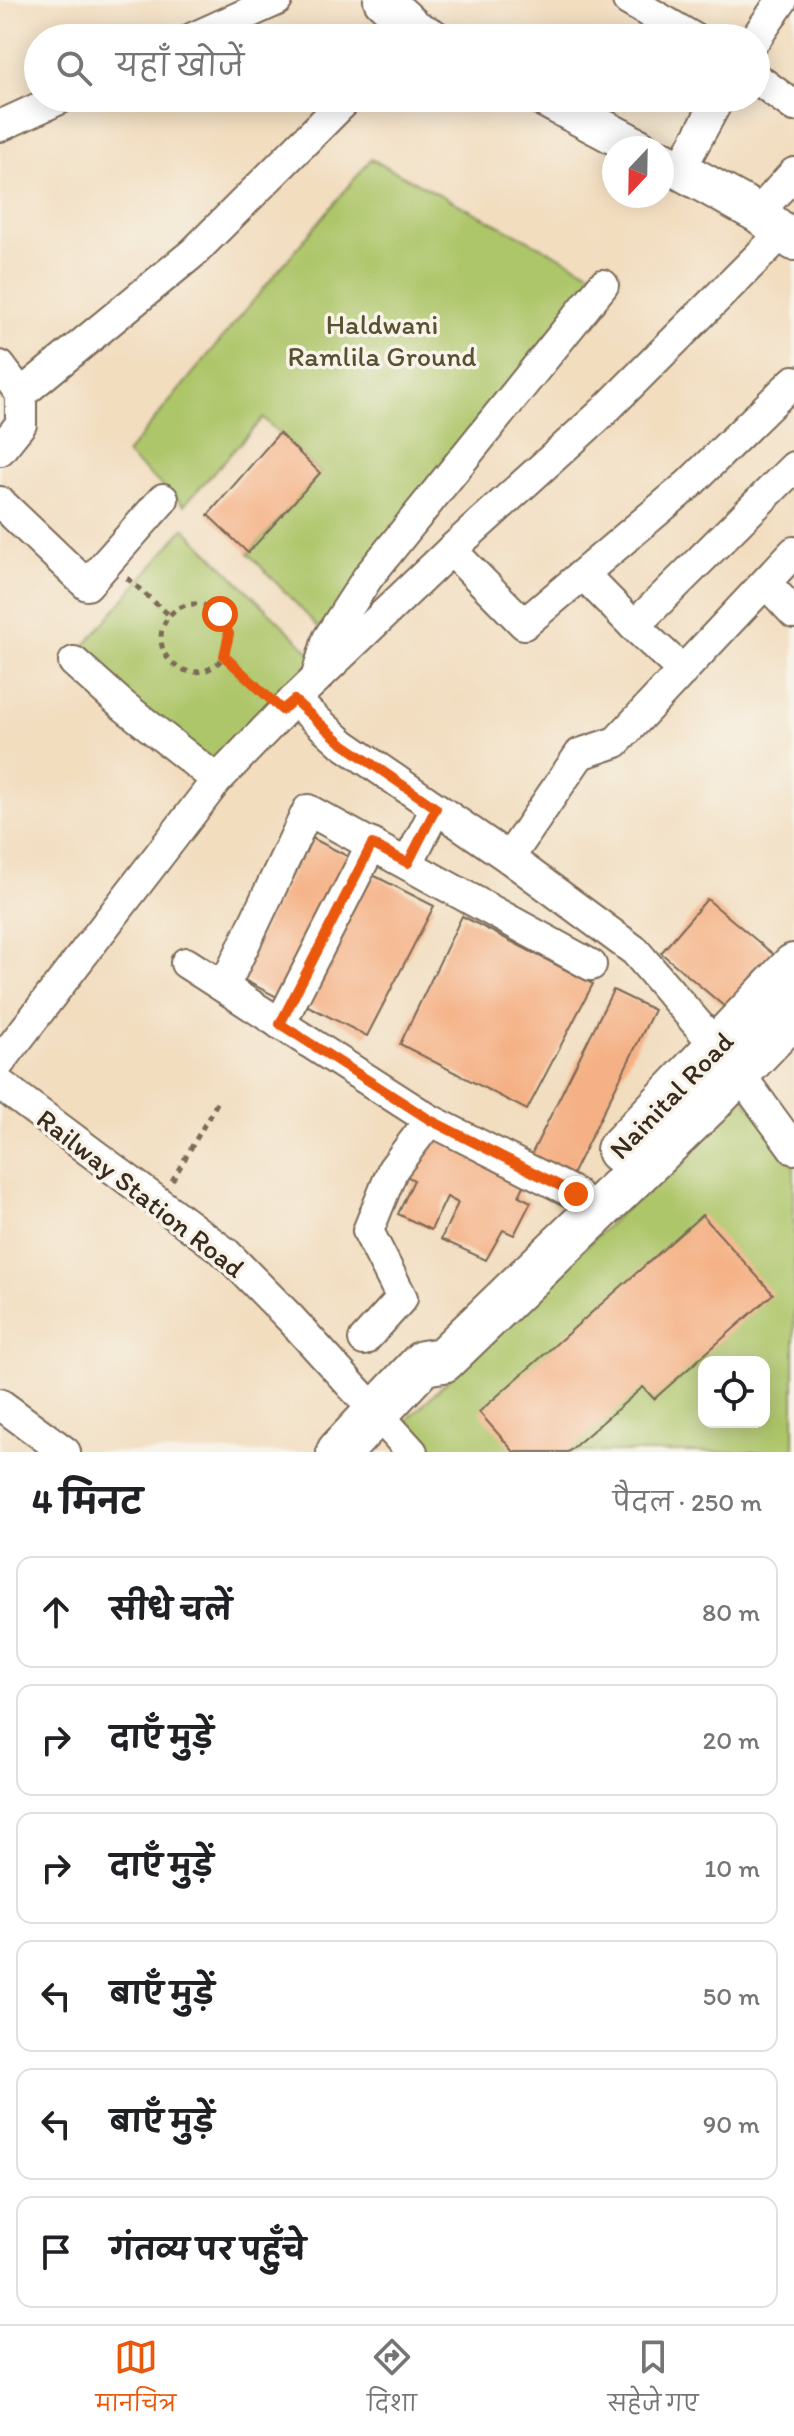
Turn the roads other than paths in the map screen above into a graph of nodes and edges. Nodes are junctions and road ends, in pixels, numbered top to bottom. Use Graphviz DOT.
graph roads {
  1 [pos="277,0"];
  2 [pos="383,0"];
  3 [pos="628,0"];
  4 [pos="782,0"];
  5 [pos="224,24"];
  6 [pos="407,24"];
  7 [pos="669,24"];
  8 [pos="766,24"];
  9 [pos="770,88"];
  10 [pos="794,106"];
  11 [pos="30,112"];
  12 [pos="334,112"];
  13 [pos="571,112"];
  14 [pos="709,112"];
  15 [pos="0,126"];
  16 [pos="616,136"];
  17 [pos="674,161"];
  18 [pos="674,167"];
  19 [pos="794,173"];
  20 [pos="778,229"];
  21 [pos="603,285"];
  22 [pos="0,366"];
  23 [pos="794,381"];
  24 [pos="21,394"];
  25 [pos="0,450"];
  26 [pos="794,467"];
  27 [pos="163,499"];
  28 [pos="0,502"];
  29 [pos="451,550"];
  30 [pos="794,552"];
  31 [pos="584,575"];
  32 [pos="766,583"];
  33 [pos="794,613"];
  34 [pos="634,626"];
  35 [pos="74,662"];
  36 [pos="683,671"];
  37 [pos="297,697"];
  38 [pos="217,780"];
  39 [pos="436,808"];
  40 [pos="372,844"];
  41 [pos="509,858"];
  42 [pos="408,863"];
  43 [pos="186,963"];
  44 [pos="591,965"];
  45 [pos="794,966"];
  46 [pos="224,987"];
  47 [pos="794,1014"];
  48 [pos="280,1024"];
  49 [pos="728,1060"];
  50 [pos="0,1062"];
  51 [pos="0,1084"];
  52 [pos="430,1120"];
  53 [pos="794,1149"];
  54 [pos="576,1194"];
  55 [pos="364,1340"];
  56 [pos="423,1363"];
  57 [pos="0,1404"];
  58 [pos="375,1413"];
  59 [pos="65,1452"];
  60 [pos="339,1452"];
  61 [pos="412,1452"];
  1 -- 5 [label="street"];
  2 -- 6 [label="main road"];
  3 -- 7 [label="street"];
  4 -- 8 [label="street"];
  9 -- 10 [label="street"];
  11 -- 15 [label="street"];
  12 -- 24 [label="street"];
  13 -- 16 [label="main road"];
  14 -- 17 [label="street"];
  18 -- 20 [label="main road"];
  19 -- 20 [label="street"];
  20 -- 29 [label="street"];
  21 -- 37 [label="street"];
  22 -- 24 [label="street"];
  23 -- 31 [label="street"];
  24 -- 25 [label="street"];
  26 -- 34 [label="street"];
  27 -- 28 [label="street"];
  29 -- 31 [label="street"];
  29 -- 37 [label="street"];
  30 -- 32 [label="street"];
  31 -- 34 [label="street"];
  32 -- 33 [label="street"];
  32 -- 36 [label="street"];
  34 -- 36 [label="street"];
  35 -- 38 [label="street"];
  36 -- 41 [label="street"];
  37 -- 38 [label="street"];
  37 -- 39 [label="street"];
  38 -- 50 [label="street"];
  39 -- 41 [label="street"];
  39 -- 42 [label="street"];
  40 -- 42 [label="street"];
  40 -- 46 [label="street"];
  40 -- 48 [label="street"];
  41 -- 49 [label="street"];
  42 -- 44 [label="street"];
  43 -- 46 [label="street"];
  45 -- 49 [label="highway, Nainital Road"];
  46 -- 48 [label="street"];
  47 -- 49 [label="highway, Nainital Road"];
  48 -- 52 [label="street"];
  49 -- 53 [label="street"];
  49 -- 54 [label="highway, Nainital Road"];
  49 -- 56 [label="highway, Nainital Road"];
  51 -- 58 [label="street, Railway Station Road"];
  52 -- 54 [label="street"];
  52 -- 55 [label="street"];
  54 -- 56 [label="highway, Nainital Road"];
  56 -- 58 [label="highway, Nainital Road"];
  57 -- 59 [label="street"];
  58 -- 60 [label="highway, Nainital Road"];
  58 -- 61 [label="street, Railway Station Road"];
}
